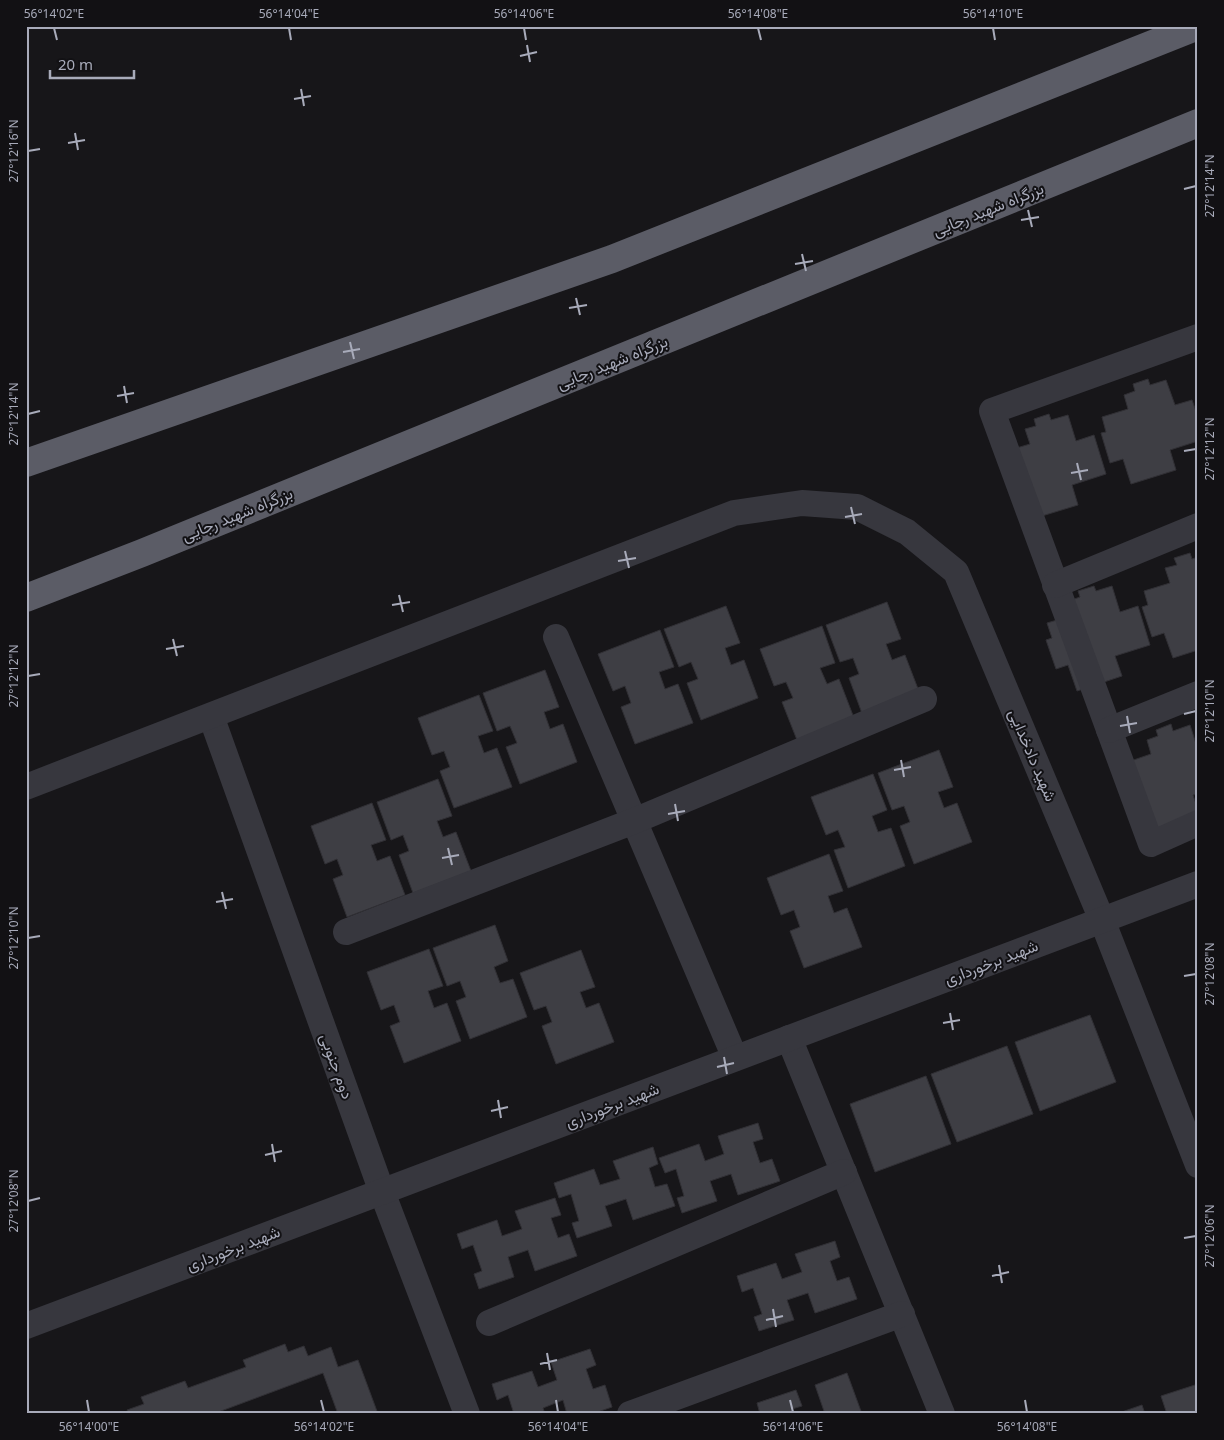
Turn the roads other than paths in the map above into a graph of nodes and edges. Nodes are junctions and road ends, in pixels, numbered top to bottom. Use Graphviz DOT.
graph roads {
  1 [pos="1198,26"];
  2 [pos="1198,123"];
  3 [pos="1198,337"];
  4 [pos="26,463"];
  5 [pos="1198,526"];
  6 [pos="1055,585"];
  7 [pos="26,598"];
  8 [pos="556,637"];
  9 [pos="1198,694"];
  10 [pos="924,699"];
  11 [pos="211,716"];
  12 [pos="1109,730"];
  13 [pos="26,787"];
  14 [pos="634,821"];
  15 [pos="1198,823"];
  16 [pos="1198,884"];
  17 [pos="1102,920"];
  18 [pos="346,932"];
  19 [pos="789,1038"];
  20 [pos="735,1058"];
  21 [pos="1198,1165"];
  22 [pos="844,1172"];
  23 [pos="382,1192"];
  24 [pos="902,1314"];
  25 [pos="489,1323"];
  26 [pos="26,1326"];
  27 [pos="467,1414"];
  28 [pos="630,1414"];
  29 [pos="942,1414"];
  1 -- 4 [label="highway"];
  2 -- 7 [label="highway, بزرگراه شهید رجایی"];
  3 -- 6 [label="street"];
  5 -- 6 [label="street"];
  6 -- 12 [label="street"];
  8 -- 14 [label="street"];
  9 -- 12 [label="street"];
  10 -- 14 [label="street"];
  11 -- 13 [label="street, شهید دادخدایی"];
  11 -- 17 [label="street, شهید دادخدایی"];
  11 -- 23 [label="street, دوم جنوبی"];
  12 -- 15 [label="street"];
  14 -- 18 [label="street"];
  14 -- 20 [label="street"];
  16 -- 17 [label="street, شهید برخورداری"];
  17 -- 19 [label="street, شهید برخورداری"];
  17 -- 21 [label="street, شهید دادخدایی"];
  19 -- 20 [label="street, شهید برخورداری"];
  19 -- 22 [label="street"];
  20 -- 23 [label="street, شهید برخورداری"];
  22 -- 24 [label="street"];
  22 -- 25 [label="street"];
  23 -- 26 [label="street, شهید برخورداری"];
  23 -- 27 [label="street, دوم جنوبی"];
  24 -- 28 [label="street"];
  24 -- 29 [label="street"];
}
